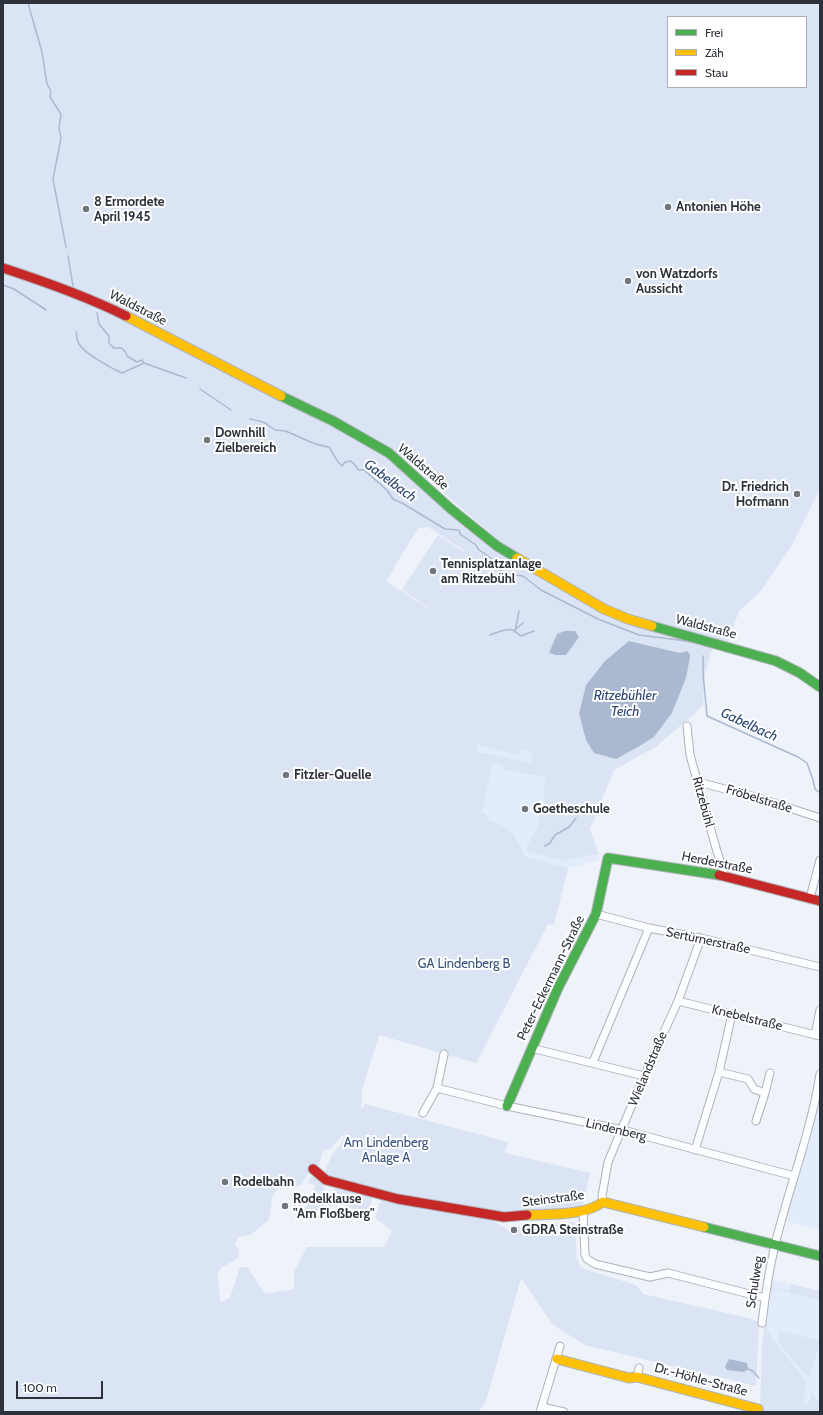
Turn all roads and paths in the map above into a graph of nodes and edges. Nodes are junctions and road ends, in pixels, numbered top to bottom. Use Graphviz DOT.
graph roads {
  1 [pos="3,268"];
  2 [pos="820,687"];
  3 [pos="687,726"];
  4 [pos="698,782"];
  5 [pos="820,818"];
  6 [pos="608,858"];
  7 [pos="820,860"];
  8 [pos="725,876"];
  9 [pos="810,898"];
  10 [pos="820,901"];
  11 [pos="596,914"];
  12 [pos="649,928"];
  13 [pos="702,938"];
  14 [pos="820,967"];
  15 [pos="678,1001"];
  16 [pos="820,1010"];
  17 [pos="732,1014"];
  18 [pos="818,1035"];
  19 [pos="531,1048"];
  20 [pos="444,1054"];
  21 [pos="593,1062"];
  22 [pos="719,1072"];
  23 [pos="770,1074"];
  24 [pos="820,1074"];
  25 [pos="644,1076"];
  26 [pos="437,1088"];
  27 [pos="765,1093"];
  28 [pos="507,1106"];
  29 [pos="423,1113"];
  30 [pos="756,1121"];
  31 [pos="623,1130"];
  32 [pos="695,1150"];
  33 [pos="313,1169"];
  34 [pos="794,1176"];
  35 [pos="603,1202"];
  36 [pos="583,1211"];
  37 [pos="775,1245"];
  38 [pos="820,1256"];
  39 [pos="765,1298"];
  40 [pos="762,1323"];
  41 [pos="560,1346"];
  42 [pos="557,1359"];
  43 [pos="639,1368"];
  44 [pos="637,1377"];
  45 [pos="541,1409"];
  46 [pos="758,1410"];
  47 [pos="564,1412"];
  1 -- 2 [label="street, Waldstraße"];
  3 -- 4 [label="street, Ritzebühl"];
  4 -- 5 [label="street, Fröbelstraße"];
  4 -- 8 [label="street, Ritzebühl"];
  6 -- 8 [label="street, Herderstraße"];
  6 -- 11 [label="street, Peter-Eckermann-Straße"];
  7 -- 9 [label="street"];
  8 -- 9 [label="street, Herderstraße"];
  9 -- 10 [label="street, Herderstraße"];
  11 -- 12 [label="street, Sertürnerstraße"];
  11 -- 19 [label="street, Peter-Eckermann-Straße"];
  12 -- 13 [label="street, Sertürnerstraße"];
  12 -- 21 [label="street"];
  13 -- 14 [label="street, Sertürnerstraße"];
  13 -- 15 [label="street, Wielandstraße"];
  15 -- 17 [label="street, Knebelstraße"];
  15 -- 25 [label="street, Wielandstraße"];
  16 -- 18 [label="street, Knebelstraße"];
  17 -- 18 [label="street, Knebelstraße"];
  17 -- 22 [label="street"];
  19 -- 21 [label="street"];
  19 -- 28 [label="street, Peter-Eckermann-Straße"];
  20 -- 26 [label="street"];
  21 -- 25 [label="street"];
  22 -- 27 [label="street"];
  22 -- 32 [label="street"];
  23 -- 27 [label="street"];
  24 -- 34 [label="street, Schulweg"];
  25 -- 31 [label="street, Wielandstraße"];
  26 -- 28 [label="street, Lindenberg"];
  26 -- 29 [label="street"];
  27 -- 30 [label="street"];
  28 -- 31 [label="street, Lindenberg"];
  31 -- 32 [label="street, Lindenberg"];
  31 -- 35 [label="street, Wielandstraße"];
  32 -- 34 [label="street, Lindenberg"];
  33 -- 36 [label="street, Steinstraße"];
  34 -- 37 [label="street, Schulweg"];
  35 -- 36 [label="street, Steinstraße"];
  35 -- 37 [label="street, Steinstraße"];
  36 -- 39 [label="street"];
  37 -- 38 [label="street, Steinstraße"];
  37 -- 39 [label="street, Schulweg"];
  39 -- 40 [label="street, Schulweg"];
  41 -- 42 [label="street"];
  42 -- 44 [label="street, Dr.-Höhle-Straße"];
  42 -- 45 [label="street"];
  43 -- 44 [label="street, Dr.-Höhle-Straße"];
  44 -- 46 [label="street, Dr.-Höhle-Straße"];
  45 -- 47 [label="street"];
}
